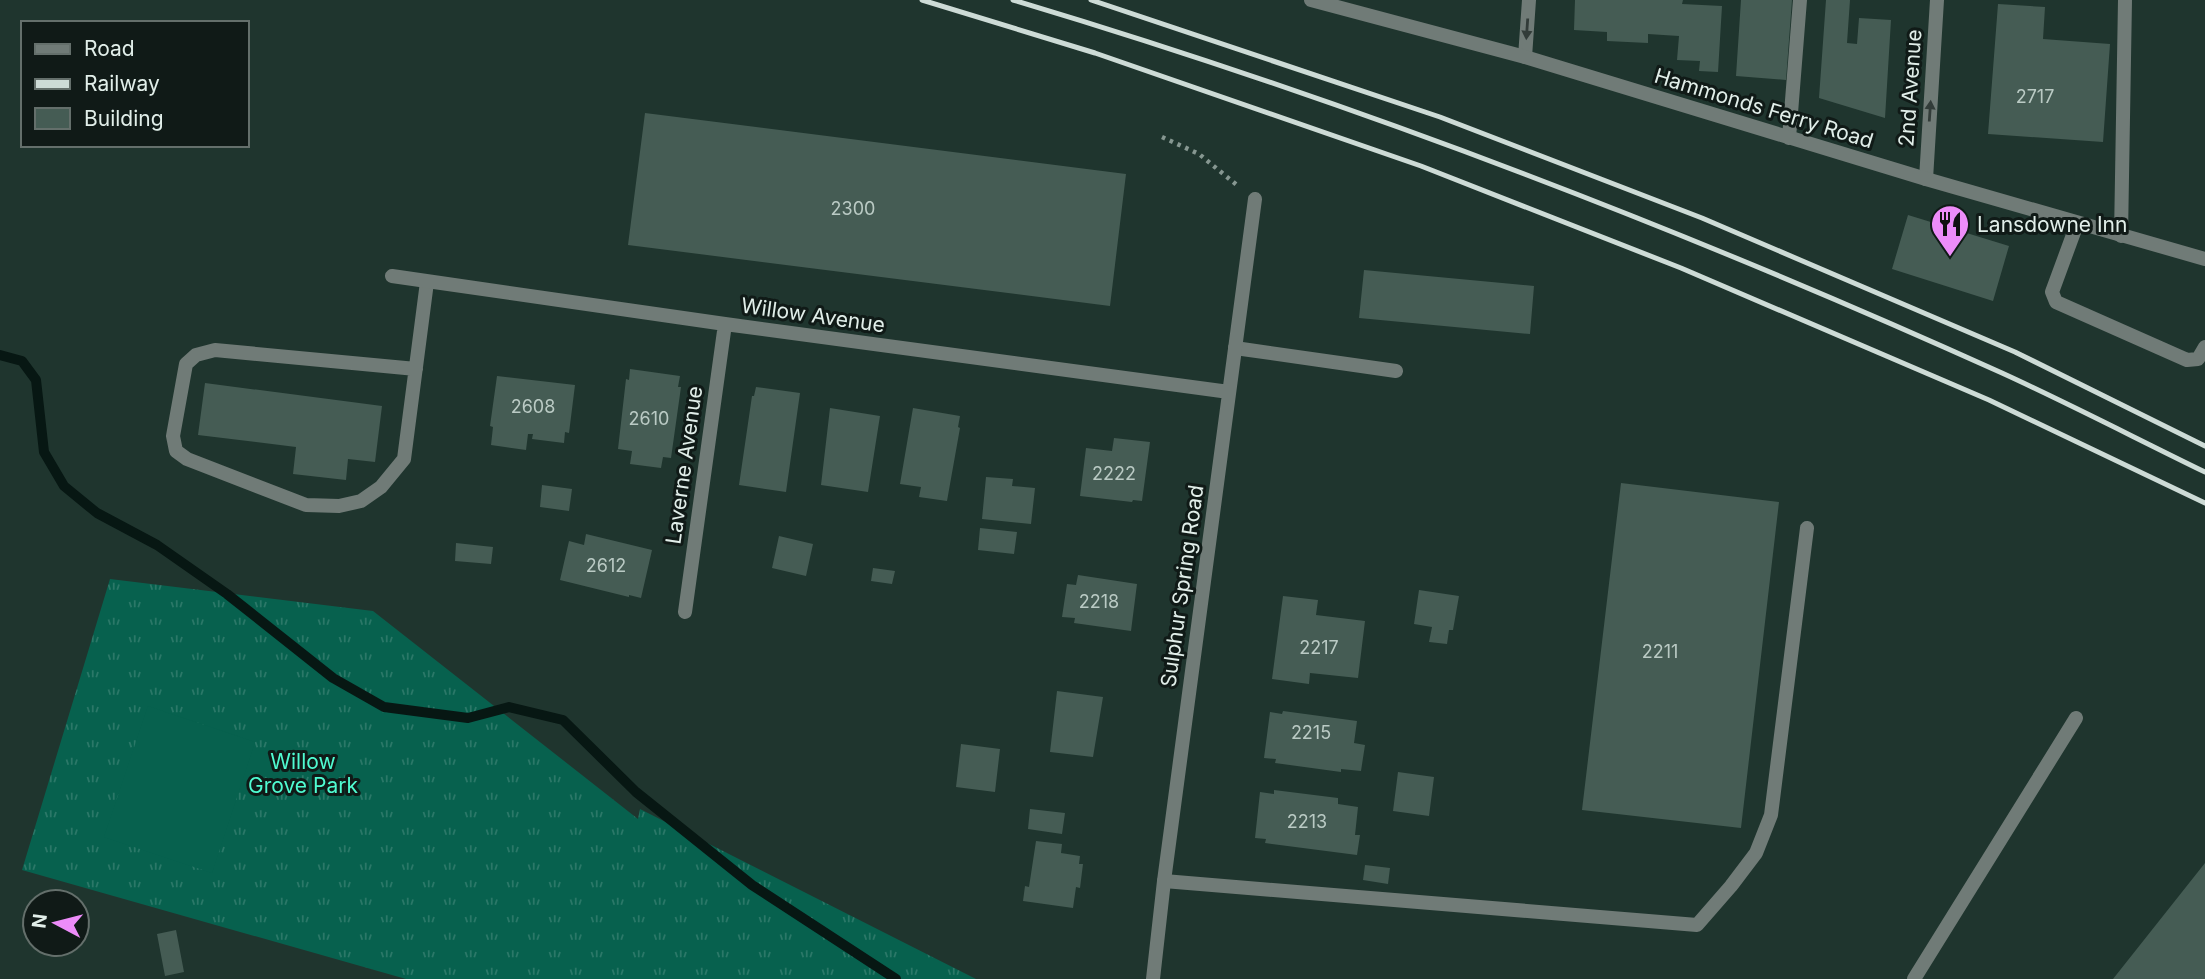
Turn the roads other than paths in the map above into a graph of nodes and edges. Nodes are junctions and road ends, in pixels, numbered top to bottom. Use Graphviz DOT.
graph roads {
  1 [pos="1311,0"];
  2 [pos="1529,0"];
  3 [pos="1800,0"];
  4 [pos="1937,0"];
  5 [pos="2125,0"];
  6 [pos="1525,57"];
  7 [pos="1789,138"];
  8 [pos="1926,179"];
  9 [pos="1255,199"];
  10 [pos="2077,224"];
  11 [pos="2122,236"];
  12 [pos="2205,259"];
  13 [pos="392,276"];
  14 [pos="427,282"];
  15 [pos="725,324"];
  16 [pos="2205,347"];
  17 [pos="1236,348"];
  18 [pos="416,369"];
  19 [pos="1396,371"];
  20 [pos="1229,392"];
  21 [pos="1807,528"];
  22 [pos="685,612"];
  23 [pos="2076,718"];
  24 [pos="1164,881"];
  25 [pos="1153,979"];
  26 [pos="1914,979"];
  1 -- 6 [label="street, Hammonds Ferry Road"];
  2 -- 6 [label="street, one-way"];
  3 -- 7 [label="street"];
  8 -- 4 [label="street, 2nd Avenue, one-way"];
  5 -- 11 [label="street"];
  6 -- 7 [label="street, Hammonds Ferry Road"];
  7 -- 8 [label="street, Hammonds Ferry Road"];
  8 -- 10 [label="street, Hammonds Ferry Road"];
  9 -- 17 [label="street, Sulphur Spring Road"];
  10 -- 11 [label="street, Hammonds Ferry Road"];
  10 -- 16 [label="street"];
  11 -- 12 [label="street, Hammonds Ferry Road"];
  13 -- 14 [label="street, Willow Avenue"];
  14 -- 15 [label="street, Willow Avenue"];
  14 -- 18 [label="street"];
  15 -- 20 [label="street, Willow Avenue"];
  15 -- 22 [label="street, Laverne Avenue"];
  17 -- 19 [label="street"];
  17 -- 20 [label="street, Sulphur Spring Road"];
  18 -- 18 [label="street"];
  20 -- 24 [label="street, Sulphur Spring Road"];
  21 -- 24 [label="street"];
  23 -- 26 [label="street"];
  24 -- 25 [label="street, Sulphur Spring Road"];
}
